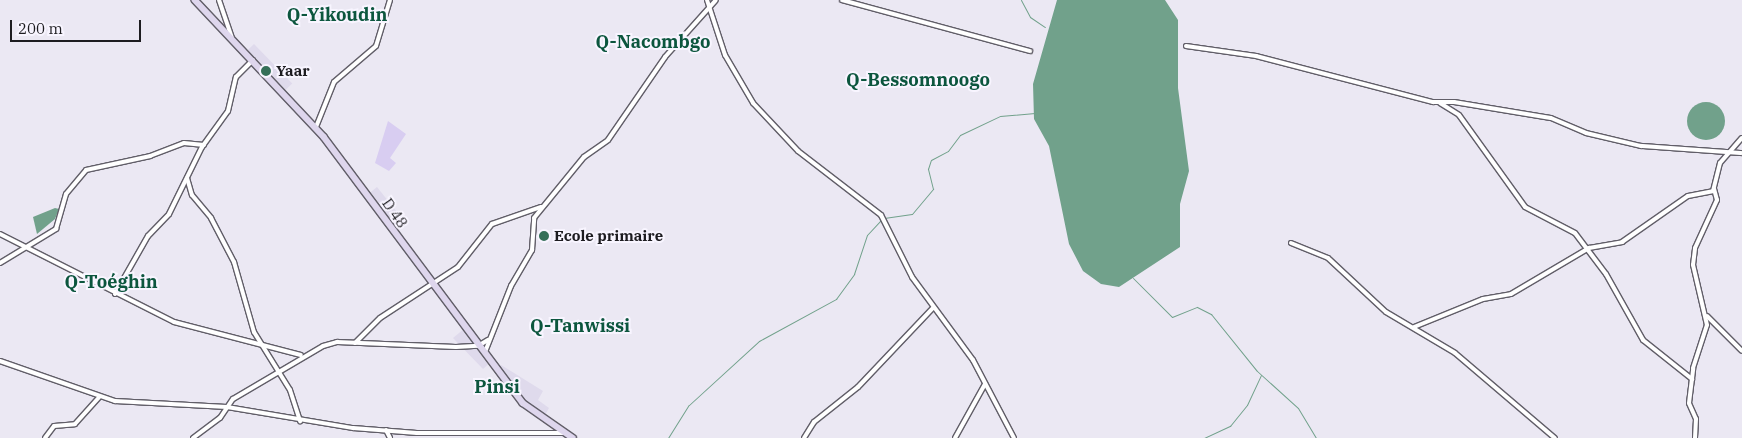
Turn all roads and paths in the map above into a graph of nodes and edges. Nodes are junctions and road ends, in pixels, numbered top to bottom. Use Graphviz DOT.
graph roads {
  1 [pos="195,0"];
  2 [pos="219,0"];
  3 [pos="390,0"];
  4 [pos="707,0"];
  5 [pos="716,0"];
  6 [pos="842,0"];
  7 [pos="710,6"];
  8 [pos="232,40"];
  9 [pos="1186,46"];
  10 [pos="1030,51"];
  11 [pos="252,60"];
  12 [pos="1440,103"];
  13 [pos="316,127"];
  14 [pos="1742,138"];
  15 [pos="204,145"];
  16 [pos="1729,153"];
  17 [pos="1742,153"];
  18 [pos="187,178"];
  19 [pos="1714,189"];
  20 [pos="543,206"];
  21 [pos="0,234"];
  22 [pos="1291,242"];
  23 [pos="24,248"];
  24 [pos="1589,248"];
  25 [pos="0,263"];
  26 [pos="432,286"];
  27 [pos="115,294"];
  28 [pos="933,308"];
  29 [pos="1706,314"];
  30 [pos="1414,327"];
  31 [pos="488,340"];
  32 [pos="355,343"];
  33 [pos="260,344"];
  34 [pos="478,346"];
  35 [pos="1742,351"];
  36 [pos="484,354"];
  37 [pos="301,355"];
  38 [pos="0,361"];
  39 [pos="280,370"];
  40 [pos="1692,378"];
  41 [pos="985,384"];
  42 [pos="99,397"];
  43 [pos="227,407"];
  44 [pos="300,421"];
  45 [pos="386,430"];
  46 [pos="564,433"];
  47 [pos="510,436"];
  48 [pos="45,438"];
  49 [pos="193,438"];
  50 [pos="390,438"];
  51 [pos="573,438"];
  52 [pos="804,438"];
  53 [pos="955,438"];
  54 [pos="1014,438"];
  55 [pos="1554,438"];
  56 [pos="1695,438"];
  1 -- 8 [label="street, D 48"];
  2 -- 8 [label="street"];
  3 -- 13 [label="street"];
  4 -- 7 [label="street"];
  5 -- 7 [label="street"];
  6 -- 10 [label="street"];
  7 -- 20 [label="street"];
  7 -- 28 [label="street"];
  8 -- 11 [label="street, D 48"];
  9 -- 12 [label="street"];
  11 -- 13 [label="street, D 48"];
  11 -- 15 [label="street"];
  12 -- 16 [label="street"];
  12 -- 24 [label="street"];
  13 -- 26 [label="street, D 48"];
  14 -- 16 [label="street"];
  15 -- 18 [label="street"];
  15 -- 23 [label="street"];
  16 -- 17 [label="street"];
  16 -- 19 [label="street"];
  18 -- 27 [label="street"];
  18 -- 33 [label="street"];
  19 -- 24 [label="street"];
  19 -- 29 [label="street"];
  20 -- 26 [label="street"];
  20 -- 31 [label="street"];
  21 -- 23 [label="street"];
  22 -- 30 [label="street"];
  23 -- 25 [label="street"];
  23 -- 27 [label="street"];
  24 -- 30 [label="street"];
  24 -- 40 [label="street"];
  26 -- 32 [label="street"];
  26 -- 34 [label="street, D 48"];
  27 -- 33 [label="street"];
  28 -- 41 [label="street"];
  28 -- 52 [label="street"];
  29 -- 35 [label="street"];
  29 -- 40 [label="street"];
  30 -- 55 [label="street"];
  31 -- 34 [label="street"];
  31 -- 36 [label="street"];
  32 -- 34 [label="street"];
  32 -- 37 [label="street"];
  33 -- 37 [label="street"];
  33 -- 39 [label="street"];
  34 -- 36 [label="street, D 48"];
  36 -- 46 [label="street, D 48"];
  37 -- 39 [label="street"];
  38 -- 42 [label="street"];
  39 -- 43 [label="street"];
  39 -- 44 [label="street"];
  40 -- 56 [label="street"];
  41 -- 53 [label="street"];
  41 -- 54 [label="street"];
  42 -- 43 [label="street"];
  42 -- 48 [label="street"];
  43 -- 44 [label="street"];
  43 -- 49 [label="street"];
  44 -- 45 [label="street"];
  45 -- 47 [label="street"];
  45 -- 50 [label="street"];
  46 -- 47 [label="street"];
  46 -- 51 [label="street, D 48"];
}
